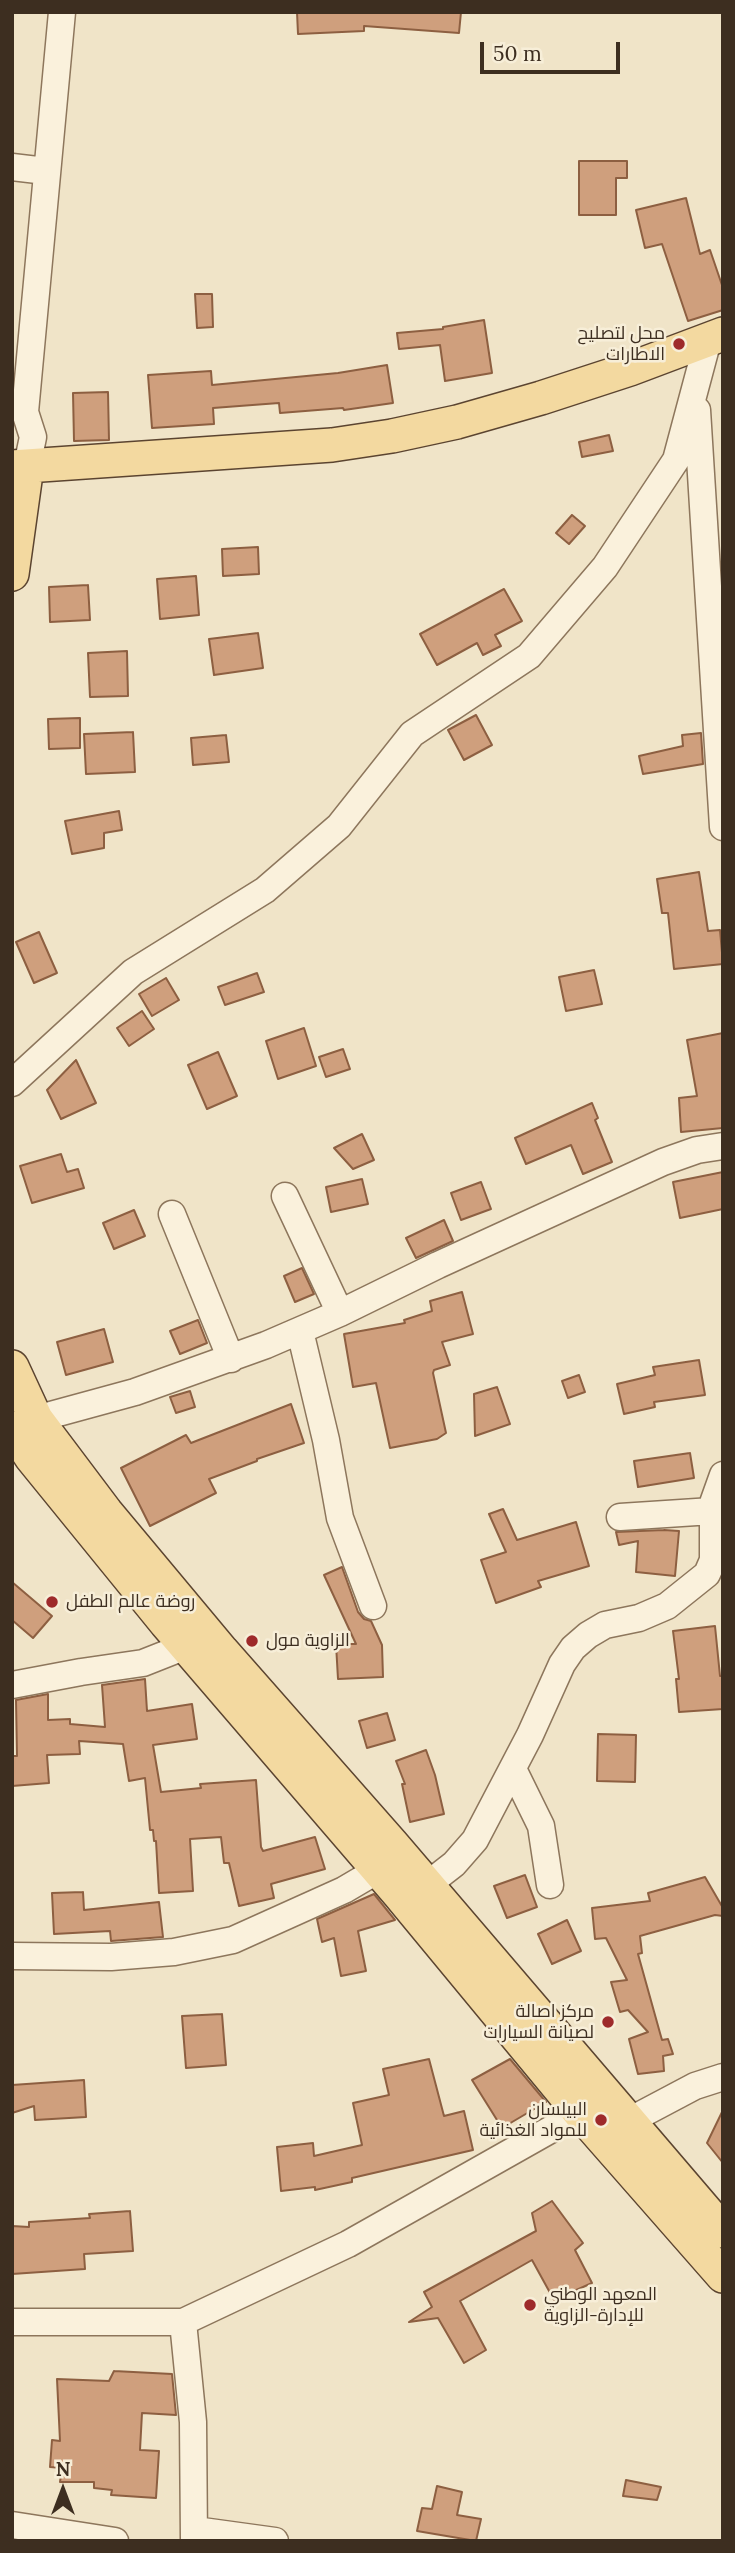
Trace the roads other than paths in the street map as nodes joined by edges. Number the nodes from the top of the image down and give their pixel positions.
1 (62, 12) edge
2 (12, 167) edge
3 (46, 171) junction
4 (715, 337) edge
5 (695, 387) junction
6 (19, 422) edge
7 (20, 466) edge
8 (12, 575) edge
9 (723, 827) edge
10 (12, 1083) edge
11 (723, 1146) edge
12 (285, 1196) dead end
13 (172, 1214) dead end
14 (340, 1313) junction
15 (300, 1331) junction
16 (231, 1359) junction
17 (13, 1372) edge
18 (33, 1437) edge
19 (723, 1475) edge
20 (712, 1511) junction
21 (620, 1517) dead end
22 (373, 1606) dead end
23 (186, 1646) junction
24 (12, 1685) edge
25 (513, 1769) junction
26 (378, 1870) junction
27 (427, 1885) junction
28 (550, 1885) dead end
29 (12, 1956) edge
30 (723, 2077) edge
31 (580, 2113) junction
32 (627, 2122) junction
33 (723, 2231) edge
34 (723, 2276) edge
35 (12, 2322) edge
36 (183, 2322) junction
37 (12, 2525) edge
38 (195, 2535) edge
39 (60, 2537) edge
40 (115, 2541) edge
41 (275, 2541) edge

1 - 3 street
2 - 3 street
3 - 6 street
4 - 5 street
4 - 7 main road
5 - 9 street
5 - 10 street
6 - 7 street
7 - 8 main road
11 - 14 street
12 - 14 street
13 - 16 street
14 - 15 street
15 - 16 street
15 - 22 street
16 - 18 street
17 - 18 main road
18 - 23 main road
18 - 27 main road
19 - 20 street
20 - 21 street
20 - 25 street
23 - 24 street
23 - 26 main road
25 - 27 street
25 - 28 street
26 - 29 street
26 - 31 main road
27 - 32 main road
30 - 32 street
31 - 34 main road
31 - 36 street
32 - 33 main road
35 - 36 street
36 - 38 street
37 - 39 street
38 - 41 street
39 - 40 street

